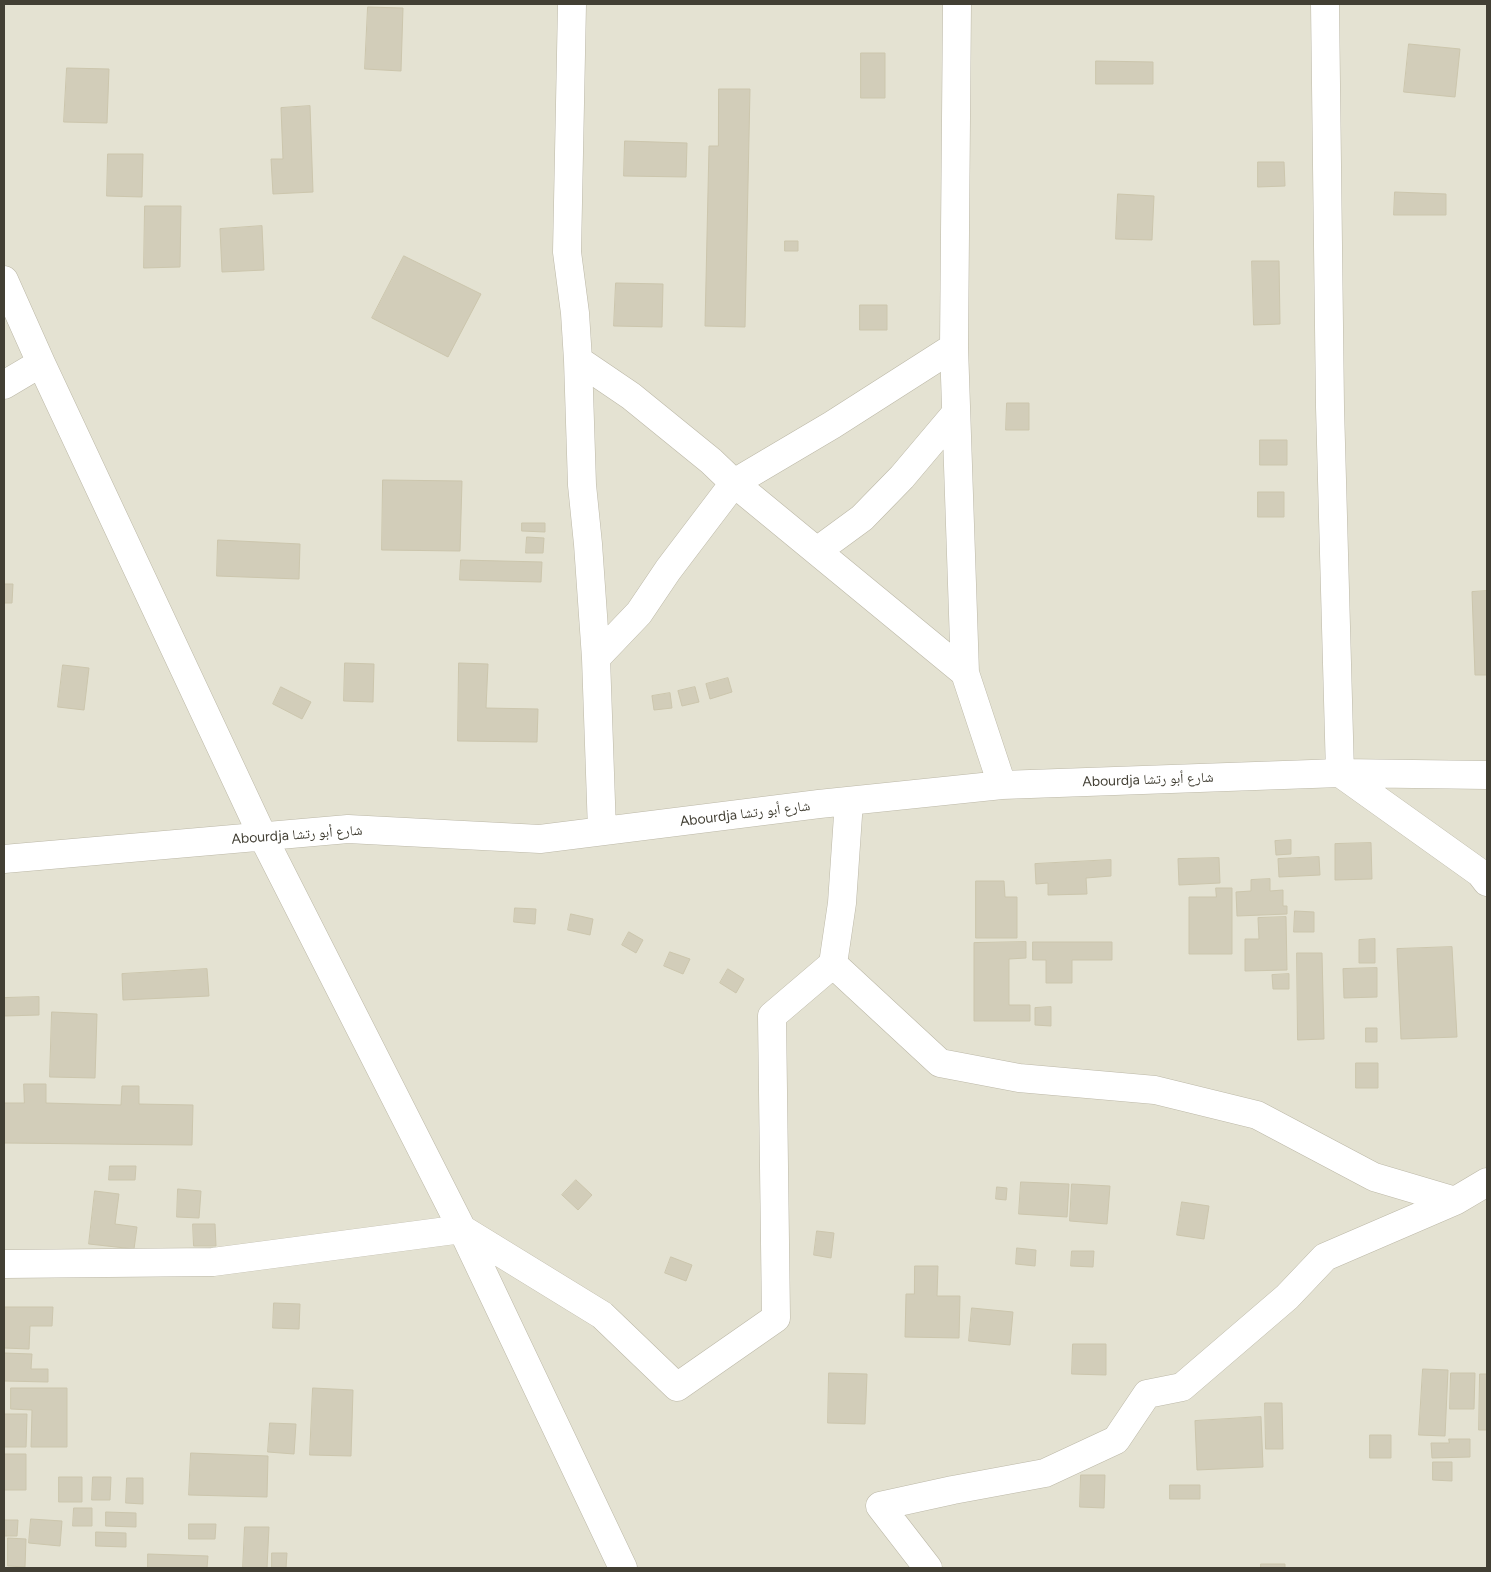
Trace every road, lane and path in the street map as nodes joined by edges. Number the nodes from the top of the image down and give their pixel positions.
1 (572, 4) edge
2 (957, 4) edge
3 (1325, 4) edge
4 (4, 280) edge
5 (954, 347) junction
6 (578, 360) junction
7 (40, 363) junction
8 (4, 385) edge
9 (956, 413) junction
10 (734, 483) junction
11 (817, 551) junction
12 (596, 658) junction
13 (965, 673) junction
14 (1340, 773) junction
15 (1487, 776) edge
16 (1002, 785) junction
17 (849, 801) junction
18 (602, 831) junction
19 (263, 837) junction
20 (4, 859) edge
21 (1487, 882) edge
22 (833, 964) junction
23 (1487, 1182) edge
24 (1455, 1201) junction
25 (462, 1229) junction
26 (4, 1264) edge
27 (623, 1568) edge
28 (928, 1568) edge

1 - 6 street
2 - 5 street
3 - 14 street
4 - 7 street
5 - 9 street
5 - 10 street
6 - 10 street
6 - 12 street
7 - 8 street
7 - 19 street
9 - 11 street
9 - 13 street
10 - 11 street
10 - 12 street
11 - 13 street
12 - 18 street
13 - 16 street
14 - 15 street, Abourdja شارع أبو رتشا
14 - 16 street, Abourdja شارع أبو رتشا
14 - 21 street
16 - 17 street, Abourdja شارع أبو رتشا
17 - 18 street, Abourdja شارع أبو رتشا
17 - 22 street
18 - 19 street, Abourdja شارع أبو رتشا
19 - 20 street, Abourdja شارع أبو رتشا
19 - 25 street
22 - 24 street
22 - 25 street
23 - 24 street
24 - 28 street
25 - 26 street
25 - 27 street

